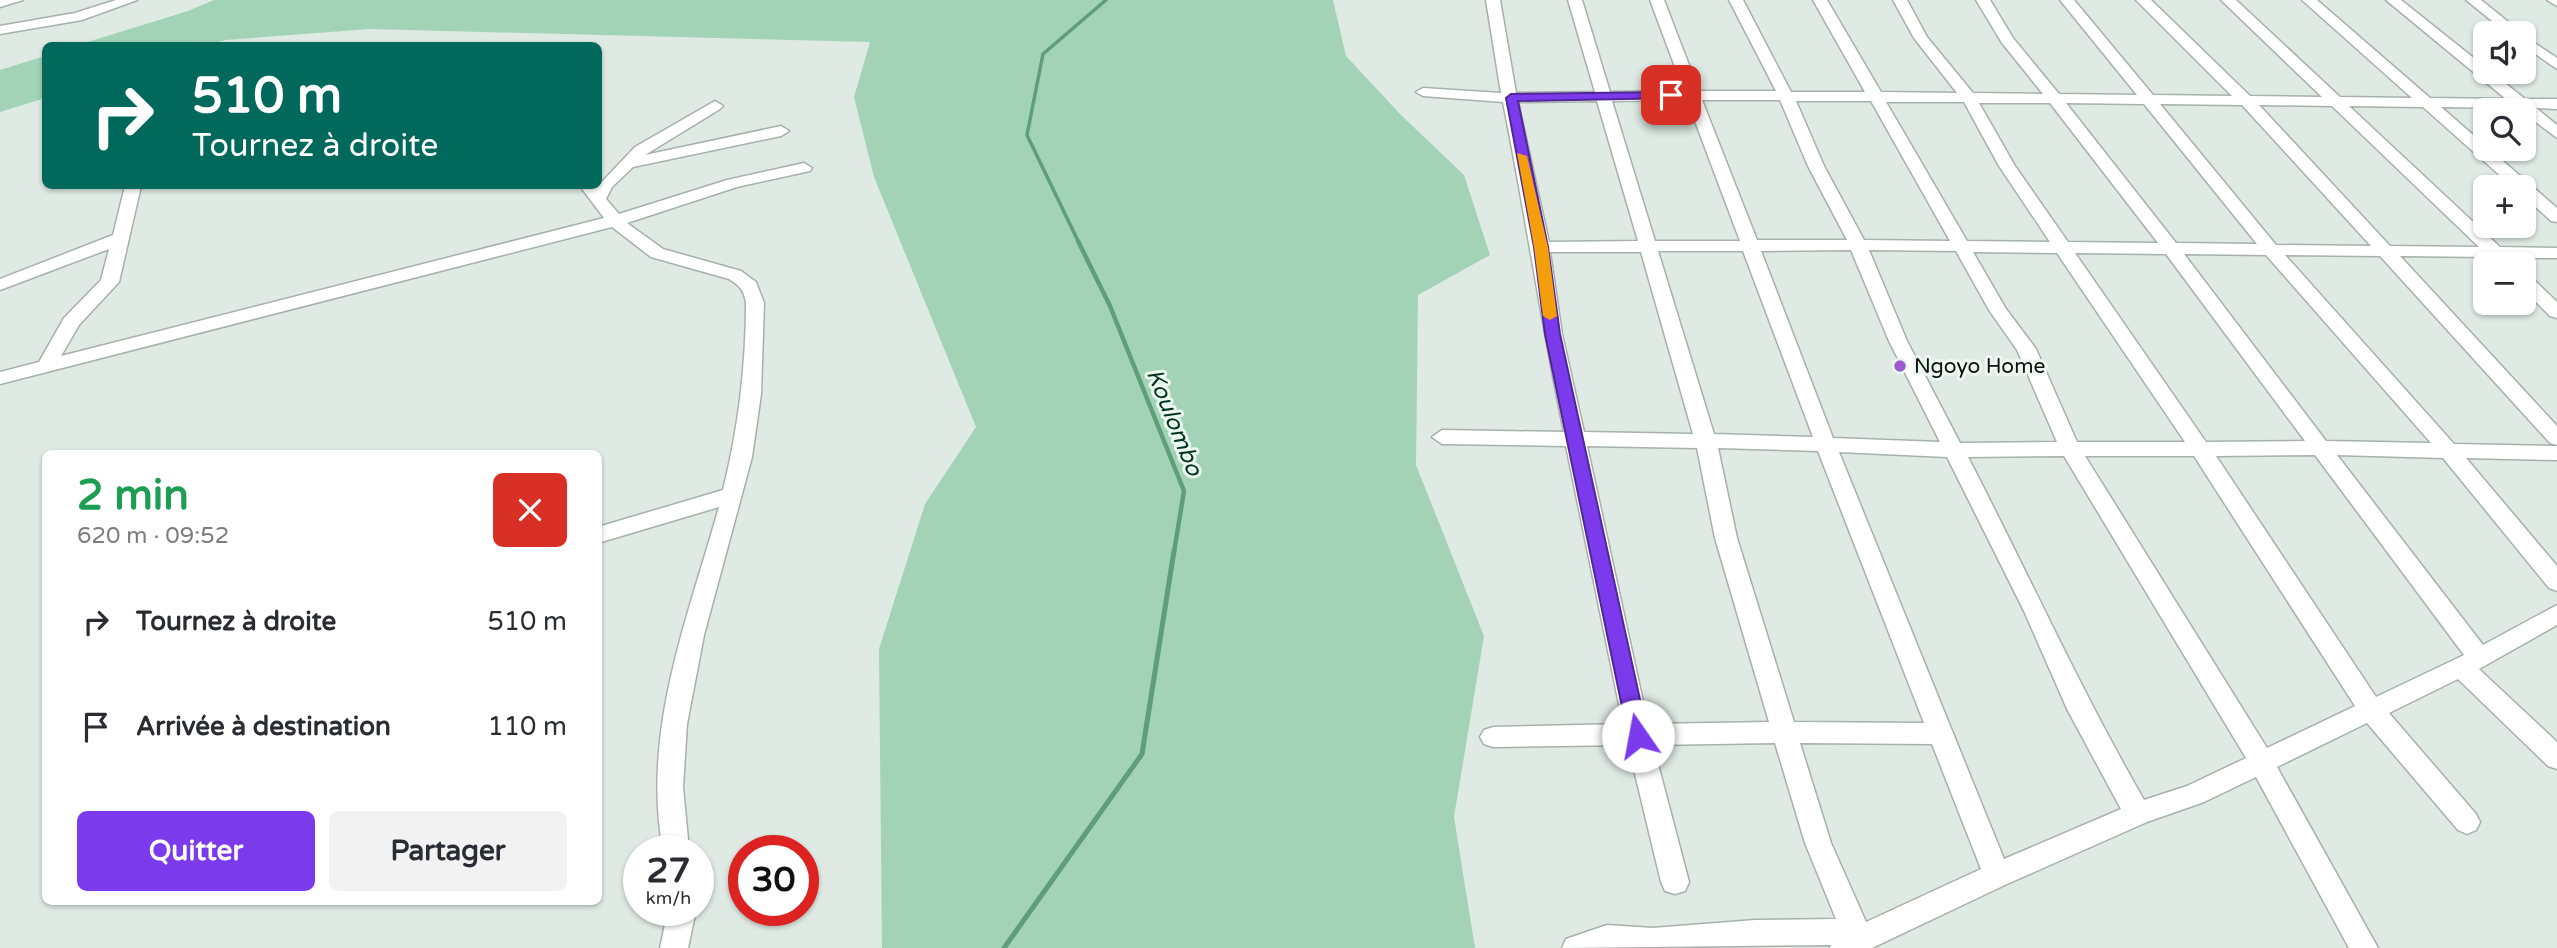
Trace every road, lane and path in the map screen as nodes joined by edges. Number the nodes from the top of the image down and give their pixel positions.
1 (16, 0) edge
2 (130, 0) edge
3 (1493, 0) edge
4 (1575, 0) edge
5 (1657, 0) edge
6 (1736, 0) edge
7 (1820, 0) edge
8 (1900, 0) edge
9 (1983, 0) edge
10 (2067, 0) edge
11 (2143, 0) edge
12 (2228, 0) edge
13 (2309, 0) edge
14 (2393, 0) edge
15 (2473, 0) edge
16 (0, 3) edge
17 (114, 3) edge
18 (77, 17) junction
19 (2500, 21) edge
20 (0, 30) edge
21 (0, 46) edge
22 (2536, 49) edge
23 (2557, 65) edge
24 (1423, 92) dead end
25 (1693, 95) junction
26 (1605, 96) junction
27 (1787, 97) junction
28 (1874, 97) junction
29 (1511, 98) junction
30 (2515, 98) edge
31 (1969, 99) junction
32 (2058, 99) junction
33 (2148, 99) junction
34 (2245, 100) junction
35 (2333, 101) junction
36 (2427, 103) junction
37 (2473, 103) edge
38 (2536, 104) edge
39 (2557, 104) edge
40 (715, 106) dead end
41 (2536, 116) edge
42 (781, 131) dead end
43 (2557, 133) edge
44 (629, 163) junction
45 (804, 168) dead end
46 (2509, 175) edge
47 (132, 189) edge
48 (593, 192) edge
49 (2536, 198) edge
50 (2557, 217) edge
51 (617, 219) junction
52 (119, 239) junction
53 (1752, 245) junction
54 (1858, 245) junction
55 (1647, 246) junction
56 (1541, 247) junction
57 (1962, 247) junction
58 (2061, 247) junction
59 (2172, 249) junction
60 (2271, 250) junction
61 (2387, 252) junction
62 (2494, 252) edge
63 (2557, 253) edge
64 (2536, 255) edge
65 (2473, 257) edge
66 (0, 285) edge
67 (2536, 292) edge
68 (2557, 312) edge
69 (46, 366) junction
70 (0, 378) edge
71 (1442, 437) dead end
72 (2557, 438) edge
73 (1576, 440) junction
74 (1706, 442) junction
75 (1827, 444) junction
76 (2200, 448) junction
77 (2319, 448) junction
78 (2070, 449) junction
79 (1952, 450) junction
80 (2449, 451) junction
81 (2557, 453) edge
82 (733, 495) junction
83 (602, 534) edge
84 (2557, 582) edge
85 (2557, 614) edge
86 (2471, 663) junction
87 (2371, 710) junction
88 (1786, 732) junction
89 (1942, 734) junction
90 (1638, 736) junction
91 (1493, 737) dead end
92 (2557, 758) edge
93 (2261, 761) junction
94 (2138, 814) junction
95 (2467, 821) dead end
96 (674, 835) edge
97 (1997, 875) junction
98 (1675, 882) dead end
99 (679, 926) edge
100 (1853, 940) edge
101 (674, 948) edge
102 (1576, 948) edge
103 (2364, 948) edge

1 - 16 street
2 - 17 street
3 - 29 street
4 - 26 street
5 - 25 street
6 - 27 street
7 - 28 street
8 - 31 street
9 - 32 street
10 - 33 street
11 - 34 street
12 - 35 street
13 - 36 street
14 - 30 street
15 - 19 street
17 - 18 street
18 - 20 street
18 - 21 street
22 - 23 street
24 - 29 street
25 - 26 street
25 - 27 street
25 - 53 street
26 - 29 street
26 - 55 street
27 - 28 street
27 - 54 street
28 - 31 street
28 - 57 street
29 - 56 street
31 - 32 street
31 - 58 street
32 - 33 street
32 - 59 street
33 - 34 street
33 - 60 street
34 - 35 street
34 - 61 street
35 - 36 street
35 - 62 street
36 - 37 street
36 - 46 street
38 - 39 street
40 - 44 street
41 - 43 street
42 - 44 street
44 - 48 street
45 - 51 street
47 - 52 street
48 - 51 street
49 - 50 street
51 - 69 street
51 - 82 street
52 - 66 street
52 - 69 street
53 - 54 street
53 - 55 street
53 - 75 street
54 - 57 street
54 - 79 street
55 - 56 street
55 - 74 street
56 - 73 street
57 - 58 street
57 - 78 street
58 - 59 street
58 - 76 street
59 - 60 street
59 - 77 street
60 - 61 street
60 - 80 street
61 - 65 street
61 - 72 street
63 - 64 street
67 - 68 street
69 - 70 street
71 - 73 street
73 - 74 street
73 - 90 street
74 - 75 street
74 - 88 street
75 - 79 street
75 - 89 street
76 - 77 street
76 - 78 street
76 - 87 street
77 - 80 street
77 - 86 street
78 - 79 street
78 - 93 street
79 - 94 street
80 - 81 street
80 - 84 street
82 - 83 street
82 - 96 street
85 - 86 street
86 - 87 street
86 - 92 street
87 - 93 street
87 - 95 street
88 - 89 street
88 - 90 street
88 - 100 street
89 - 97 street
90 - 91 street
90 - 98 street
93 - 94 street
93 - 103 street
94 - 97 street
97 - 100 street
99 - 101 street
100 - 102 street

